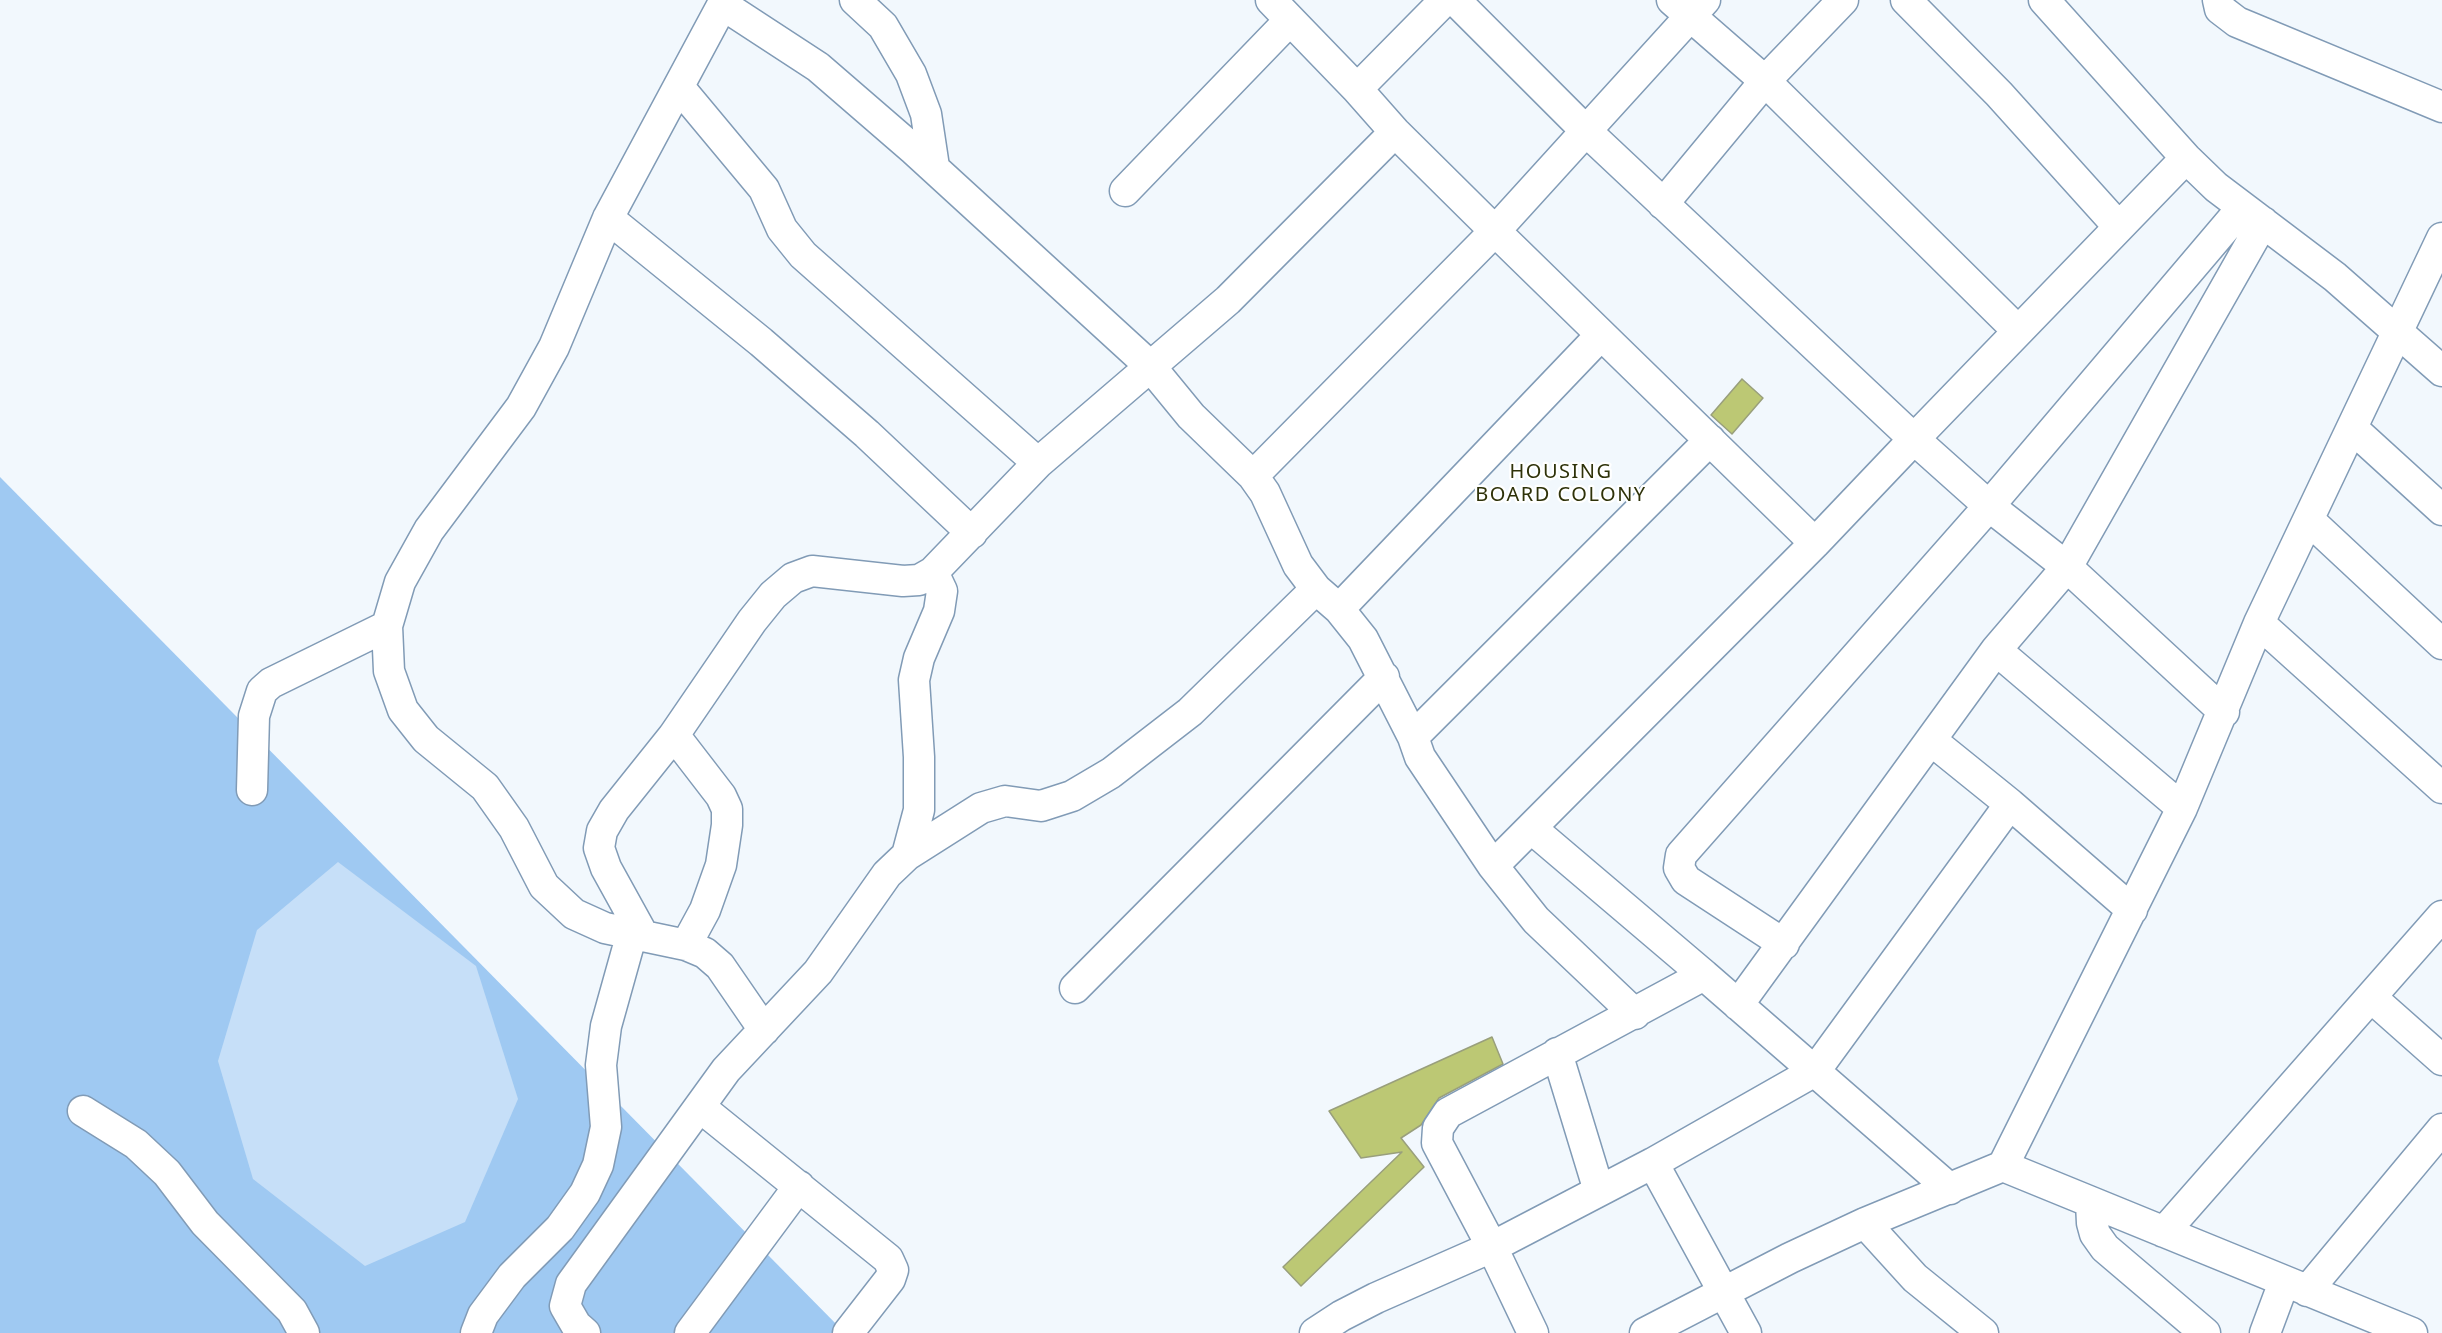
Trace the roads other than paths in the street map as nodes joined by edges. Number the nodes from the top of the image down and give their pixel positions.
1 (855, 0) edge
2 (1445, 0) edge
3 (1455, 0) edge
4 (1843, 0) edge
5 (1905, 0) edge
6 (2044, 0) edge
7 (2218, 0) edge
8 (724, 3) edge
9 (1689, 6) edge
10 (1280, 10) edge
11 (1765, 81) junction
12 (679, 87) junction
13 (1358, 89) junction
14 (2442, 107) edge
15 (1584, 130) junction
16 (1395, 132) junction
17 (2186, 158) junction
18 (934, 167) junction
19 (1125, 191) dead end
20 (1663, 204) junction
21 (2252, 215) junction
22 (608, 218) junction
23 (2118, 226) junction
24 (1495, 231) junction
25 (2442, 238) edge
26 (2018, 331) junction
27 (2398, 332) junction
28 (1601, 335) junction
29 (1150, 366) junction
30 (2442, 371) edge
31 (2352, 428) junction
32 (1914, 439) junction
33 (1710, 440) junction
34 (1038, 464) junction
35 (1253, 476) junction
36 (1989, 506) junction
37 (2442, 510) edge
38 (2309, 520) junction
39 (972, 533) junction
40 (1815, 543) junction
41 (2067, 567) junction
42 (933, 572) junction
43 (1316, 589) junction
44 (1339, 609) junction
45 (2259, 623) junction
46 (387, 626) junction
47 (2442, 644) edge
48 (1996, 650) junction
49 (1384, 677) junction
50 (2224, 712) junction
51 (674, 735) junction
52 (1413, 737) junction
53 (1932, 741) junction
54 (2438, 779) edge
55 (252, 790) dead end
56 (2010, 804) junction
57 (2182, 808) junction
58 (1531, 828) junction
59 (907, 855) junction
60 (1493, 866) junction
61 (2132, 910) junction
62 (2441, 919) edge
63 (637, 934) junction
64 (1784, 944) junction
65 (687, 945) junction
66 (1704, 975) junction
67 (1075, 988) dead end
68 (2372, 998) junction
69 (1738, 1005) junction
70 (1635, 1014) junction
71 (764, 1030) junction
72 (1557, 1053) junction
73 (2442, 1060) edge
74 (1815, 1071) junction
75 (700, 1107) junction
76 (83, 1111) dead end
77 (2442, 1129) edge
78 (1653, 1163) junction
79 (2003, 1166) junction
80 (799, 1186) junction
81 (1950, 1189) junction
82 (1599, 1191) junction
83 (2091, 1203) junction
84 (1865, 1223) junction
85 (2164, 1233) junction
86 (1492, 1247) junction
87 (2296, 1287) junction
88 (1722, 1292) junction
89 (304, 1333) edge
90 (476, 1333) edge
91 (585, 1333) edge
92 (690, 1333) edge
93 (848, 1333) edge
94 (1315, 1333) edge
95 (1533, 1333) edge
96 (1645, 1333) edge
97 (1746, 1333) edge
98 (1983, 1333) edge
99 (2205, 1333) edge
100 (2265, 1333) edge
101 (2412, 1333) edge

1 - 18 street
2 - 13 street
3 - 15 street
4 - 11 street
5 - 23 street
6 - 17 street
7 - 14 street
8 - 12 street
8 - 18 street
9 - 11 street
9 - 15 street
10 - 13 street
10 - 19 street
11 - 20 street
11 - 26 street
12 - 22 street
12 - 34 street
13 - 16 street
15 - 20 street
15 - 24 street
16 - 24 street
16 - 29 street
17 - 21 street
17 - 23 street
18 - 29 street
20 - 32 street
21 - 27 street
21 - 36 street
21 - 41 street
22 - 39 street
22 - 46 street
23 - 26 street
24 - 28 street
24 - 35 street
25 - 27 street
26 - 32 street
27 - 30 street
27 - 31 street
28 - 33 street
28 - 44 street
29 - 34 street
29 - 35 street
31 - 37 street
31 - 38 street
32 - 36 street
32 - 40 street
33 - 40 street
33 - 52 street
34 - 39 street
35 - 43 street
36 - 41 street
36 - 64 street
38 - 45 street
38 - 47 street
39 - 42 street
40 - 58 street
41 - 48 street
41 - 50 street
42 - 51 street
42 - 59 street
43 - 44 street
43 - 59 street
44 - 49 street
45 - 50 street
45 - 54 street
46 - 55 street
46 - 63 street
48 - 53 street
48 - 57 street
49 - 52 street
49 - 67 street
50 - 57 street
51 - 63 street
51 - 65 street
52 - 60 street
53 - 56 street
53 - 64 street
56 - 61 street
56 - 74 street
57 - 61 street
58 - 60 street
58 - 66 street
59 - 71 street
60 - 70 street
61 - 79 street
62 - 68 street
63 - 65 street
63 - 90 street
64 - 69 street
65 - 71 street
66 - 69 street
66 - 70 street
68 - 73 street
68 - 85 street
69 - 74 street
70 - 72 street
71 - 75 street
72 - 82 street
72 - 86 street
74 - 78 street
74 - 81 street
75 - 80 street
75 - 91 street
76 - 89 street
77 - 87 street
78 - 82 street
78 - 88 street
79 - 81 street
79 - 83 street
80 - 92 street
80 - 93 street
81 - 84 street
82 - 86 street
83 - 85 street
83 - 99 street
84 - 88 street
84 - 98 street
85 - 87 street
86 - 94 street
86 - 95 street
87 - 100 street
87 - 101 street
88 - 96 street
88 - 97 street

